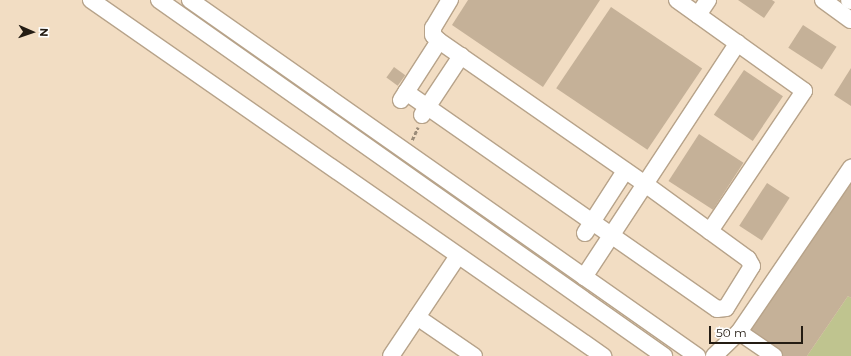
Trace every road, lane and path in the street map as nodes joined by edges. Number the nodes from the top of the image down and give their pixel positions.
1 (91, 0) edge
2 (159, 0) edge
3 (190, 0) edge
4 (450, 0) edge
5 (677, 0) edge
6 (708, 0) edge
7 (823, 0) edge
8 (179, 6) edge
9 (698, 15) junction
10 (851, 20) edge
11 (439, 41) junction
12 (738, 43) junction
13 (461, 56) junction
14 (425, 111) junction
15 (405, 151) junction
16 (851, 168) edge
17 (625, 171) junction
18 (645, 184) junction
19 (493, 213) junction
20 (589, 228) junction
21 (482, 229) junction
22 (710, 231) junction
23 (610, 235) junction
24 (458, 256) junction
25 (584, 277) junction
26 (417, 317) junction
27 (739, 332) junction
28 (391, 356) edge
29 (474, 356) edge
30 (604, 356) edge
31 (664, 356) edge
32 (696, 356) edge
33 (714, 356) edge
34 (774, 356) edge

1 - 24 street
2 - 8 street
3 - 15 street
4 - 11 street
5 - 9 street
6 - 9 street
7 - 10 street
8 - 21 street
9 - 12 street
11 - 13 street
11 - 14 street
12 - 18 street
12 - 22 street
13 - 14 street
13 - 17 street
14 - 15 path
14 - 20 street
15 - 19 street
16 - 27 street
17 - 18 street
17 - 20 street
18 - 22 street
18 - 23 street
19 - 21 street
19 - 25 street
20 - 23 street
21 - 31 street
22 - 23 street
23 - 25 street
24 - 26 street
24 - 30 street
25 - 32 street
26 - 28 street
26 - 29 street
27 - 33 street
27 - 34 street

